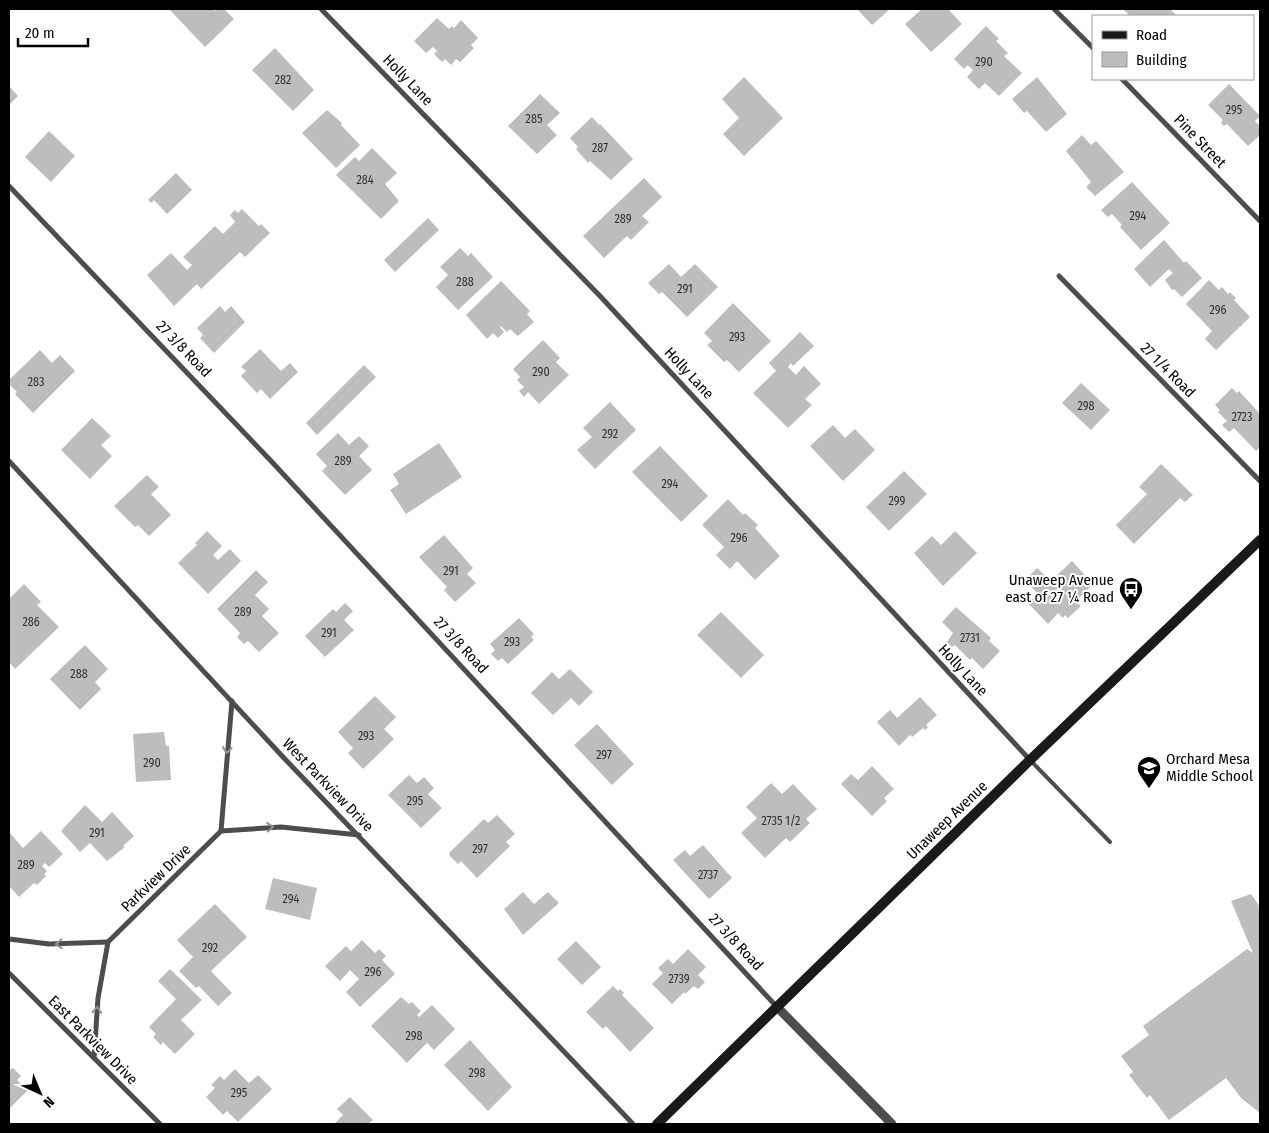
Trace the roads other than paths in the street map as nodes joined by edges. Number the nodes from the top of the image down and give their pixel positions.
1 (321, 9) edge
2 (1054, 9) edge
3 (1092, 47) edge
4 (1123, 80) edge
5 (9, 186) edge
6 (1260, 221) edge
7 (1059, 276) dead end
8 (9, 461) edge
9 (1260, 481) edge
10 (1260, 540) edge
11 (232, 701) junction
12 (1030, 760) junction
13 (221, 831) junction
14 (359, 835) junction
15 (1110, 842) dead end
16 (9, 939) edge
17 (108, 942) junction
18 (9, 974) edge
19 (777, 1007) junction
20 (94, 1058) junction
21 (160, 1124) edge
22 (633, 1124) edge
23 (657, 1124) edge
24 (892, 1124) edge

1 - 12 street, Holly Lane
2 - 3 street
4 - 6 street, Pine Street
5 - 19 street, 27 3/8 Road
7 - 9 street, 27 1/4 Road
8 - 11 street, West Parkview Drive
10 - 12 main road, Unaweep Avenue
11 -> 13 street
11 - 14 street, West Parkview Drive
12 - 15 lane
12 - 19 main road, Unaweep Avenue
13 -> 14 street
13 - 17 street, Parkview Drive
14 - 22 street, West Parkview Drive
17 -> 16 street
20 -> 17 street
18 - 20 street, East Parkview Drive
19 - 23 main road, Unaweep Avenue
19 - 24 street, 27 3/8 Road
20 - 21 street, East Parkview Drive

